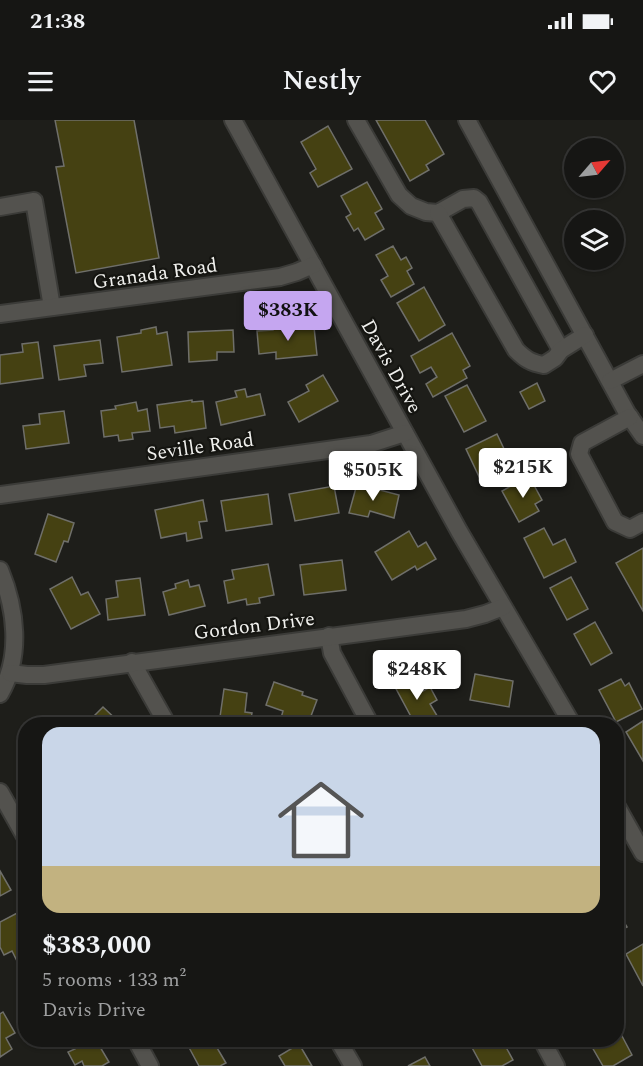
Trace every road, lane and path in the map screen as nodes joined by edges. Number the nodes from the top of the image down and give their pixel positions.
1 (233, 120) edge
2 (356, 120) edge
3 (467, 120) edge
4 (0, 207) edge
5 (438, 213) junction
6 (313, 265) junction
7 (52, 308) junction
8 (0, 314) edge
9 (585, 335) junction
10 (561, 350) junction
11 (643, 364) edge
12 (610, 381) junction
13 (630, 417) junction
14 (405, 433) junction
15 (643, 436) edge
16 (0, 495) edge
17 (643, 522) edge
18 (0, 570) edge
19 (503, 607) junction
20 (329, 636) junction
21 (132, 662) junction
22 (9, 673) junction
23 (0, 694) edge
24 (163, 717) edge
25 (366, 717) edge
26 (568, 717) edge
27 (0, 792) edge
28 (624, 820) edge
29 (18, 824) edge
30 (643, 853) edge
31 (140, 1047) edge
32 (342, 1047) edge
33 (546, 1047) edge
34 (150, 1066) edge
35 (353, 1066) edge
36 (556, 1066) edge

1 - 6 street, Davis Drive
2 - 5 street
3 - 9 street
4 - 7 street
5 - 10 street
5 - 10 street
6 - 7 street, Granada Road
6 - 14 street, Davis Drive
7 - 8 street, Granada Road
9 - 10 street
9 - 12 street
11 - 12 street
12 - 13 street
13 - 15 street
13 - 17 street
14 - 16 street, Seville Road
14 - 19 street, Davis Drive
18 - 22 street
19 - 20 street, Gordon Drive
19 - 26 street, Davis Drive
20 - 21 street, Gordon Drive
20 - 25 street
21 - 22 street, Gordon Drive
21 - 24 street
22 - 23 street
27 - 29 street
28 - 30 street
31 - 34 street
32 - 35 street
33 - 36 street

